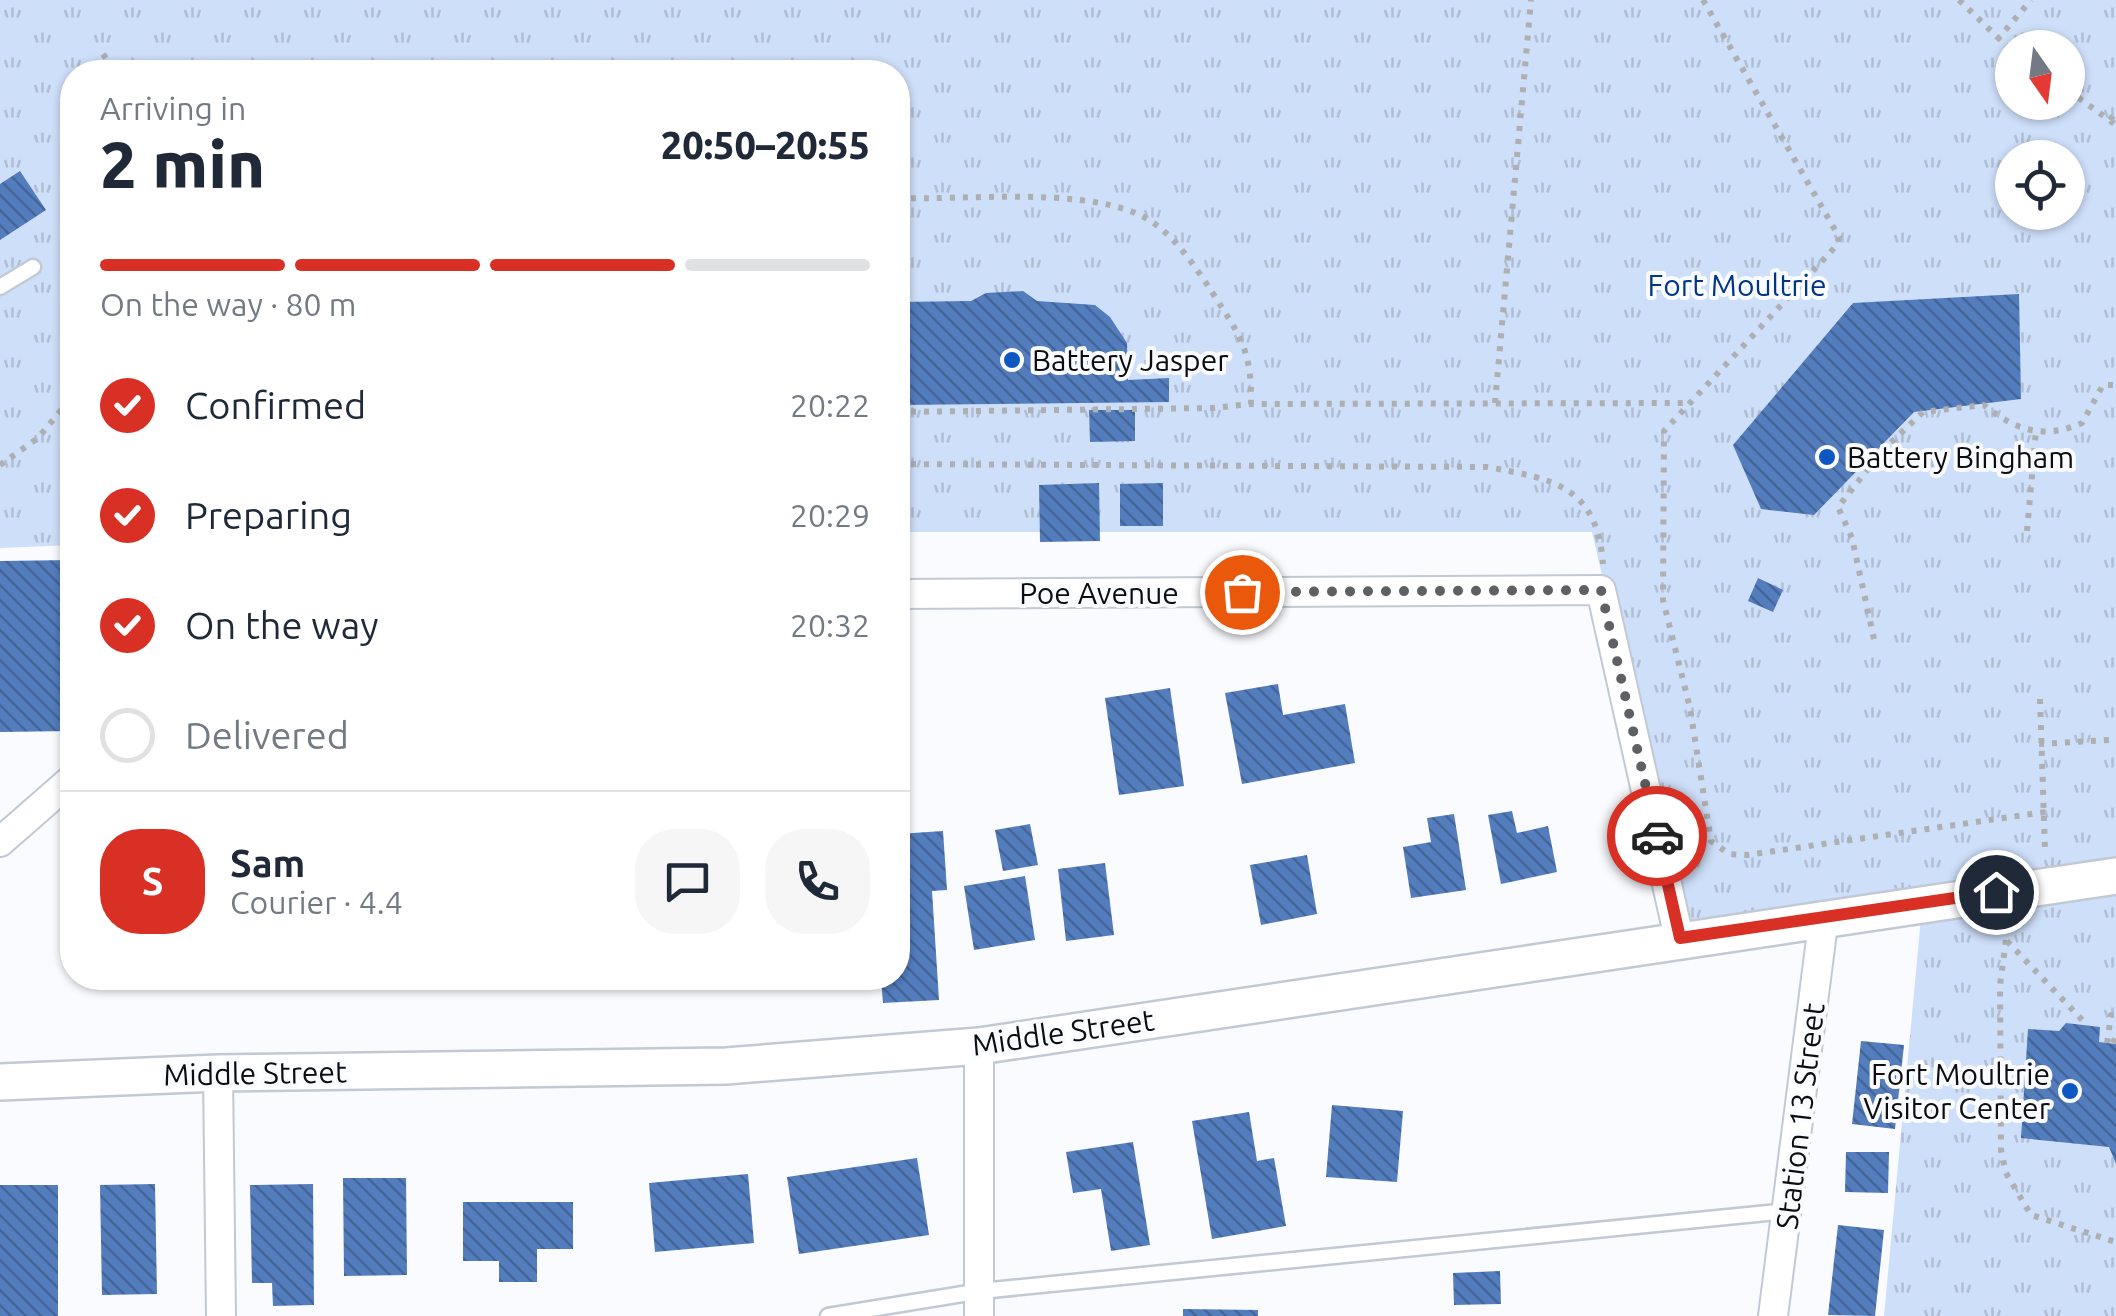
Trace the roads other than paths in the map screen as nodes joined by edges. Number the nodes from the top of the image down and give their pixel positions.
1 (33, 267) dead end
2 (0, 287) edge
3 (910, 594) edge
4 (60, 790) edge
5 (0, 842) edge
6 (2116, 876) edge
7 (1824, 916) junction
8 (1680, 938) junction
9 (979, 1046) junction
10 (218, 1073) junction
11 (0, 1082) edge
12 (1789, 1211) junction
13 (980, 1304) edge
14 (221, 1316) edge
15 (828, 1316) edge
16 (1773, 1316) edge

1 - 2 lane
3 - 8 street, Poe Avenue
4 - 5 street
6 - 7 street, Middle Street
7 - 8 street, Middle Street
7 - 12 street, Station 13 Street
8 - 9 street, Middle Street
9 - 10 street, Middle Street
9 - 13 street
10 - 11 street, Middle Street
10 - 14 street
12 - 13 lane
12 - 16 street, Station 13 Street
13 - 15 lane

